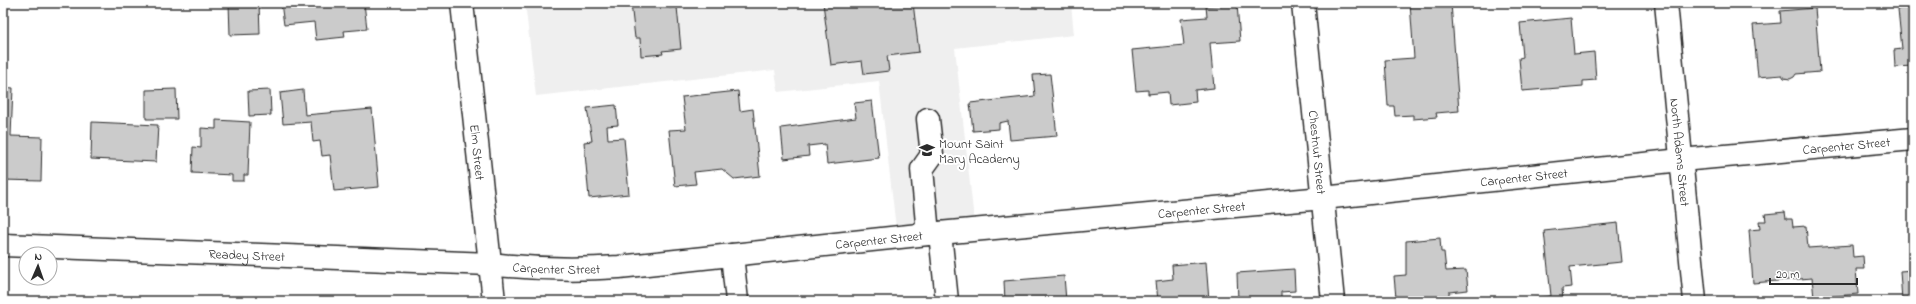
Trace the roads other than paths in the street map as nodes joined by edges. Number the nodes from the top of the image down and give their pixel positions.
1 (462, 3) edge
2 (1303, 3) edge
3 (1666, 3) edge
4 (928, 119) dead end
5 (1913, 138) edge
6 (1682, 160) junction
7 (1323, 198) junction
8 (934, 233) junction
9 (3, 245) edge
10 (732, 254) junction
11 (490, 264) junction
12 (494, 301) edge
13 (737, 301) edge
14 (947, 301) edge
15 (1333, 301) edge
16 (1696, 301) edge

1 - 11 street, Elm Street
2 - 7 street, Chestnut Street
3 - 6 street, North Adams Street
4 - 8 street
5 - 6 street, Carpenter Street
6 - 7 street, Carpenter Street
6 - 16 street, North Adams Street
7 - 8 street, Carpenter Street
7 - 15 street, Chestnut Street
8 - 10 street, Carpenter Street
8 - 14 street
9 - 11 street, Readey Street
10 - 11 street, Carpenter Street
10 - 13 street
11 - 12 street, Elm Street

